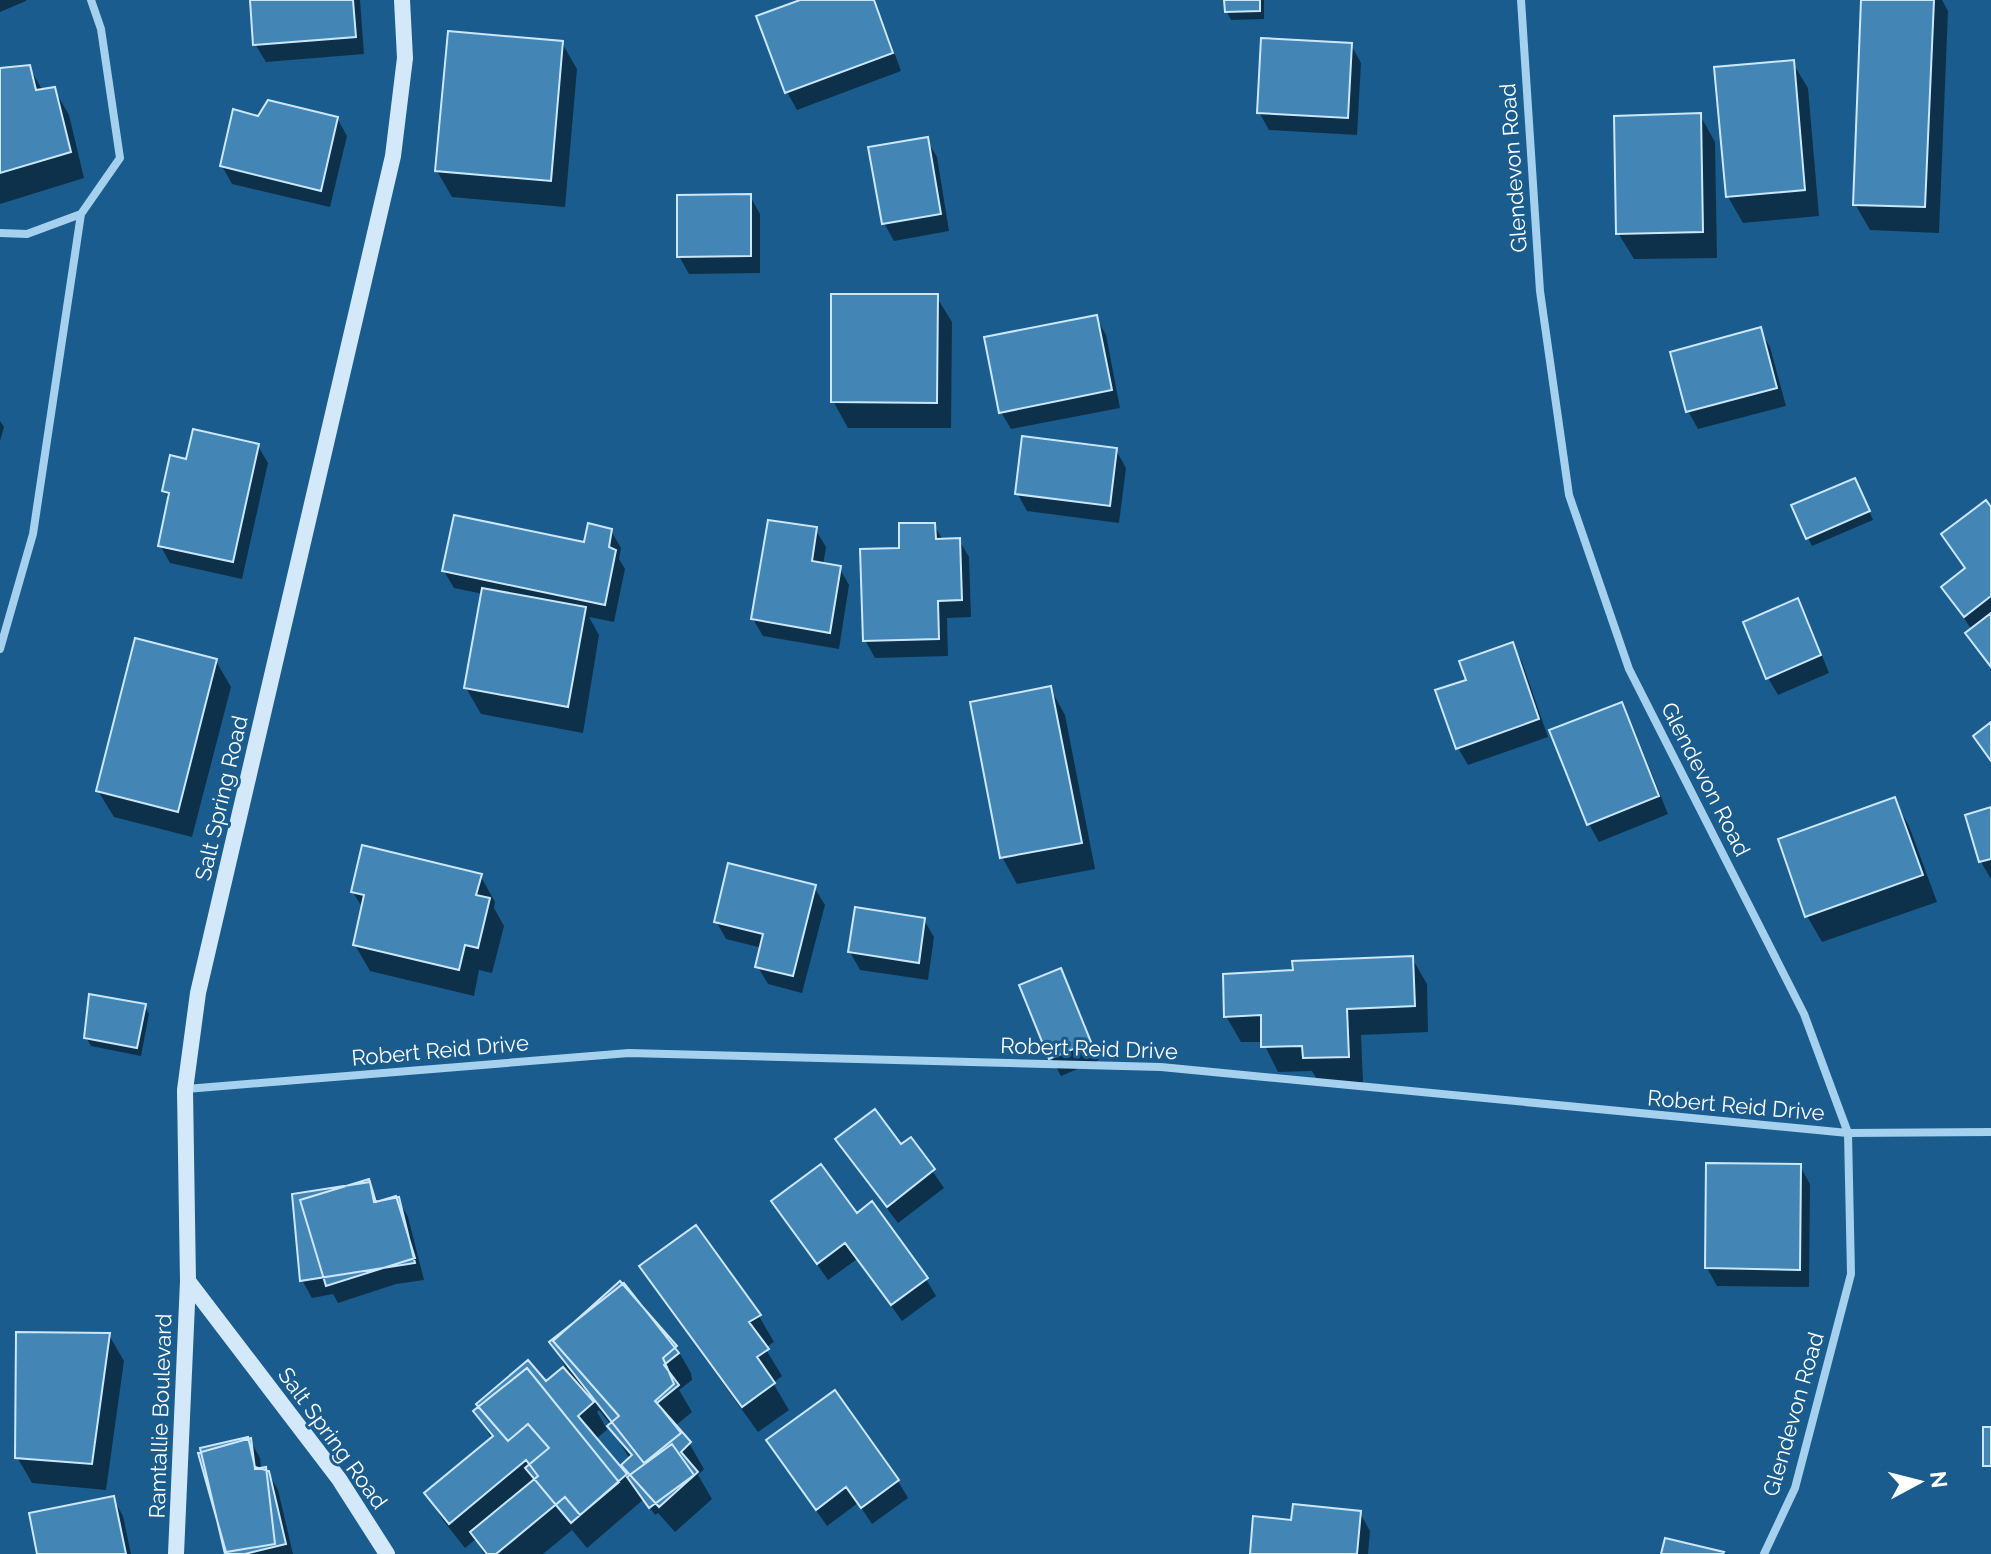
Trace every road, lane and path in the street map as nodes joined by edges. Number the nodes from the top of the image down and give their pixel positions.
1 (91, 0) edge
2 (402, 0) edge
3 (1521, 0) edge
4 (81, 214) junction
5 (0, 233) edge
6 (0, 649) edge
7 (185, 1090) junction
8 (1991, 1132) edge
9 (1848, 1133) junction
10 (188, 1281) junction
11 (176, 1554) edge
12 (387, 1554) edge
13 (1764, 1554) edge

1 - 4 street
2 - 7 street, Salt Spring Road
3 - 9 street, Glendevon Road
4 - 5 street
4 - 6 street
7 - 9 street, Robert Reid Drive
7 - 10 street, Salt Spring Road
8 - 9 street, Robert Reid Drive
9 - 13 street, Glendevon Road
10 - 11 street, Ramtallie Boulevard
10 - 12 street, Salt Spring Road

